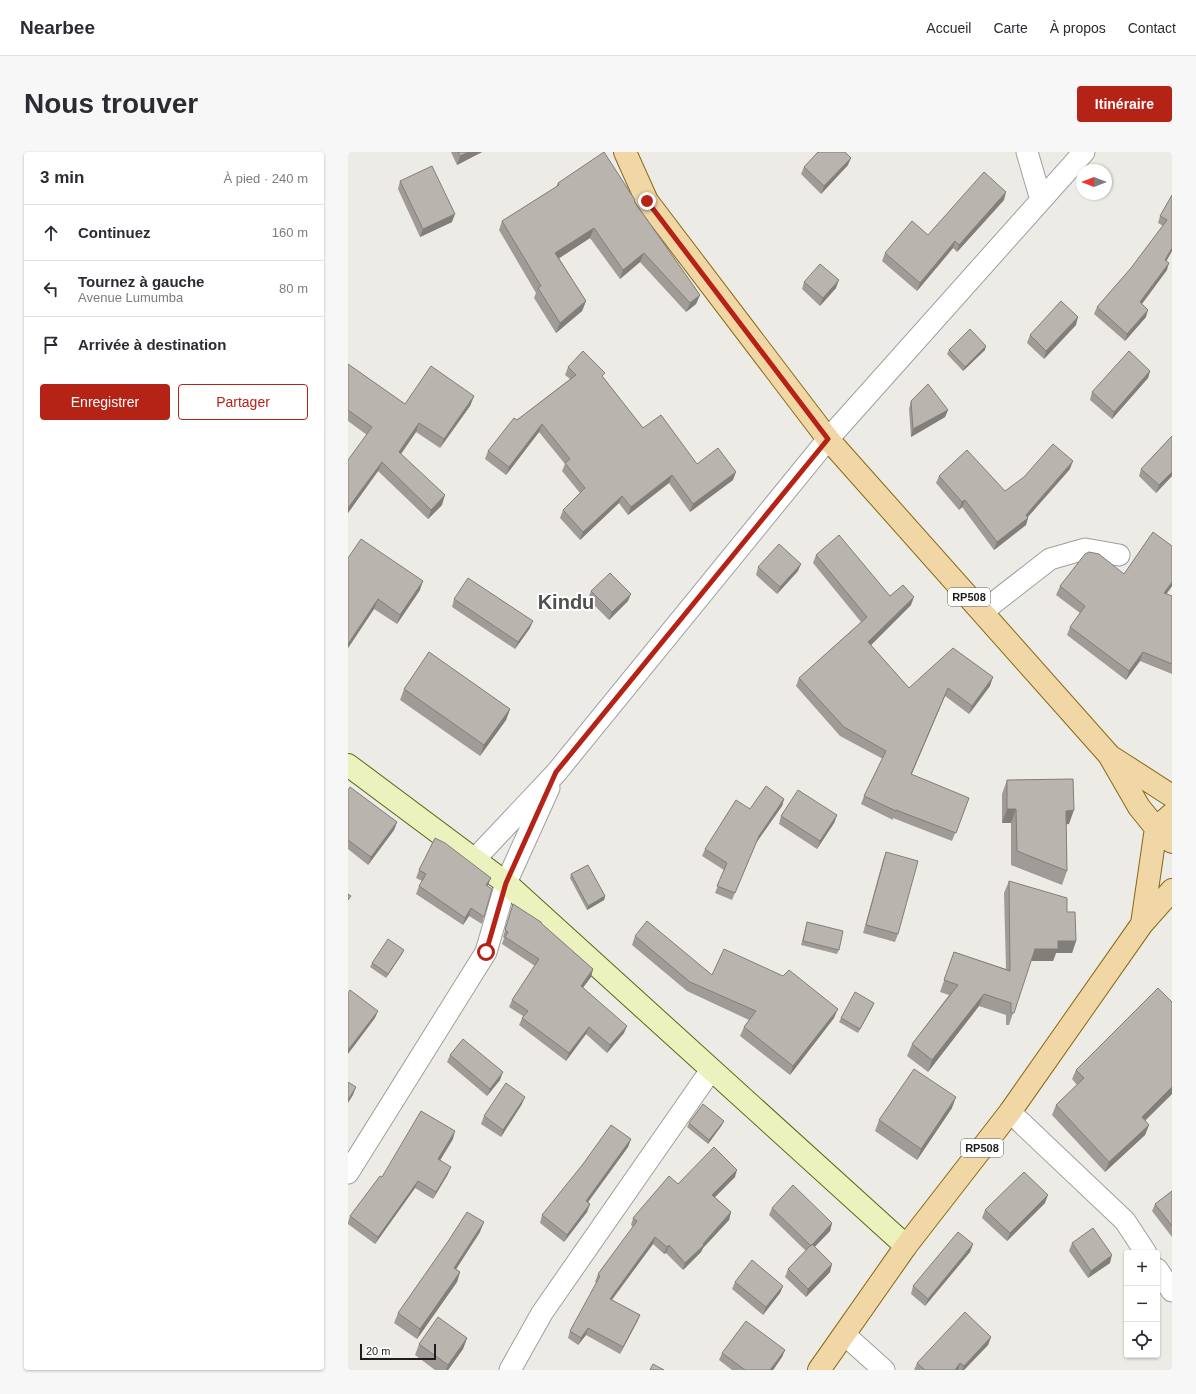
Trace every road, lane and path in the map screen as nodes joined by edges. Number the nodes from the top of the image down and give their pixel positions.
1 (625, 152) edge
2 (1027, 152) edge
3 (1084, 152) edge
4 (1041, 200) junction
5 (828, 439) junction
6 (1119, 555) dead end
7 (982, 612) junction
8 (1109, 755) junction
9 (348, 765) edge
10 (556, 772) junction
11 (1172, 796) edge
12 (1167, 828) edge
13 (474, 860) junction
14 (506, 883) junction
15 (1172, 890) edge
16 (1142, 924) junction
17 (711, 1070) junction
18 (1010, 1112) junction
19 (348, 1173) edge
20 (906, 1246) junction
21 (1144, 1250) edge
22 (1160, 1274) edge
23 (1172, 1292) edge
24 (845, 1335) junction
25 (510, 1370) edge
26 (819, 1370) edge
27 (884, 1370) edge

1 - 5 main road
2 - 4 street
3 - 4 street
4 - 5 street
5 - 7 main road, RP508
5 - 10 street
6 - 7 street
7 - 8 main road, RP508
8 - 11 main road, RP508
8 - 12 main road, RP508
9 - 13 street
10 - 13 street
10 - 14 street
12 - 16 main road, RP508
13 - 14 street
14 - 17 street
14 - 19 street
15 - 16 main road, RP508
16 - 18 main road, RP508
17 - 20 street
17 - 25 street
18 - 20 main road, RP508
18 - 21 street
20 - 24 main road, RP508
22 - 23 street
24 - 26 main road, RP508
24 - 27 street

